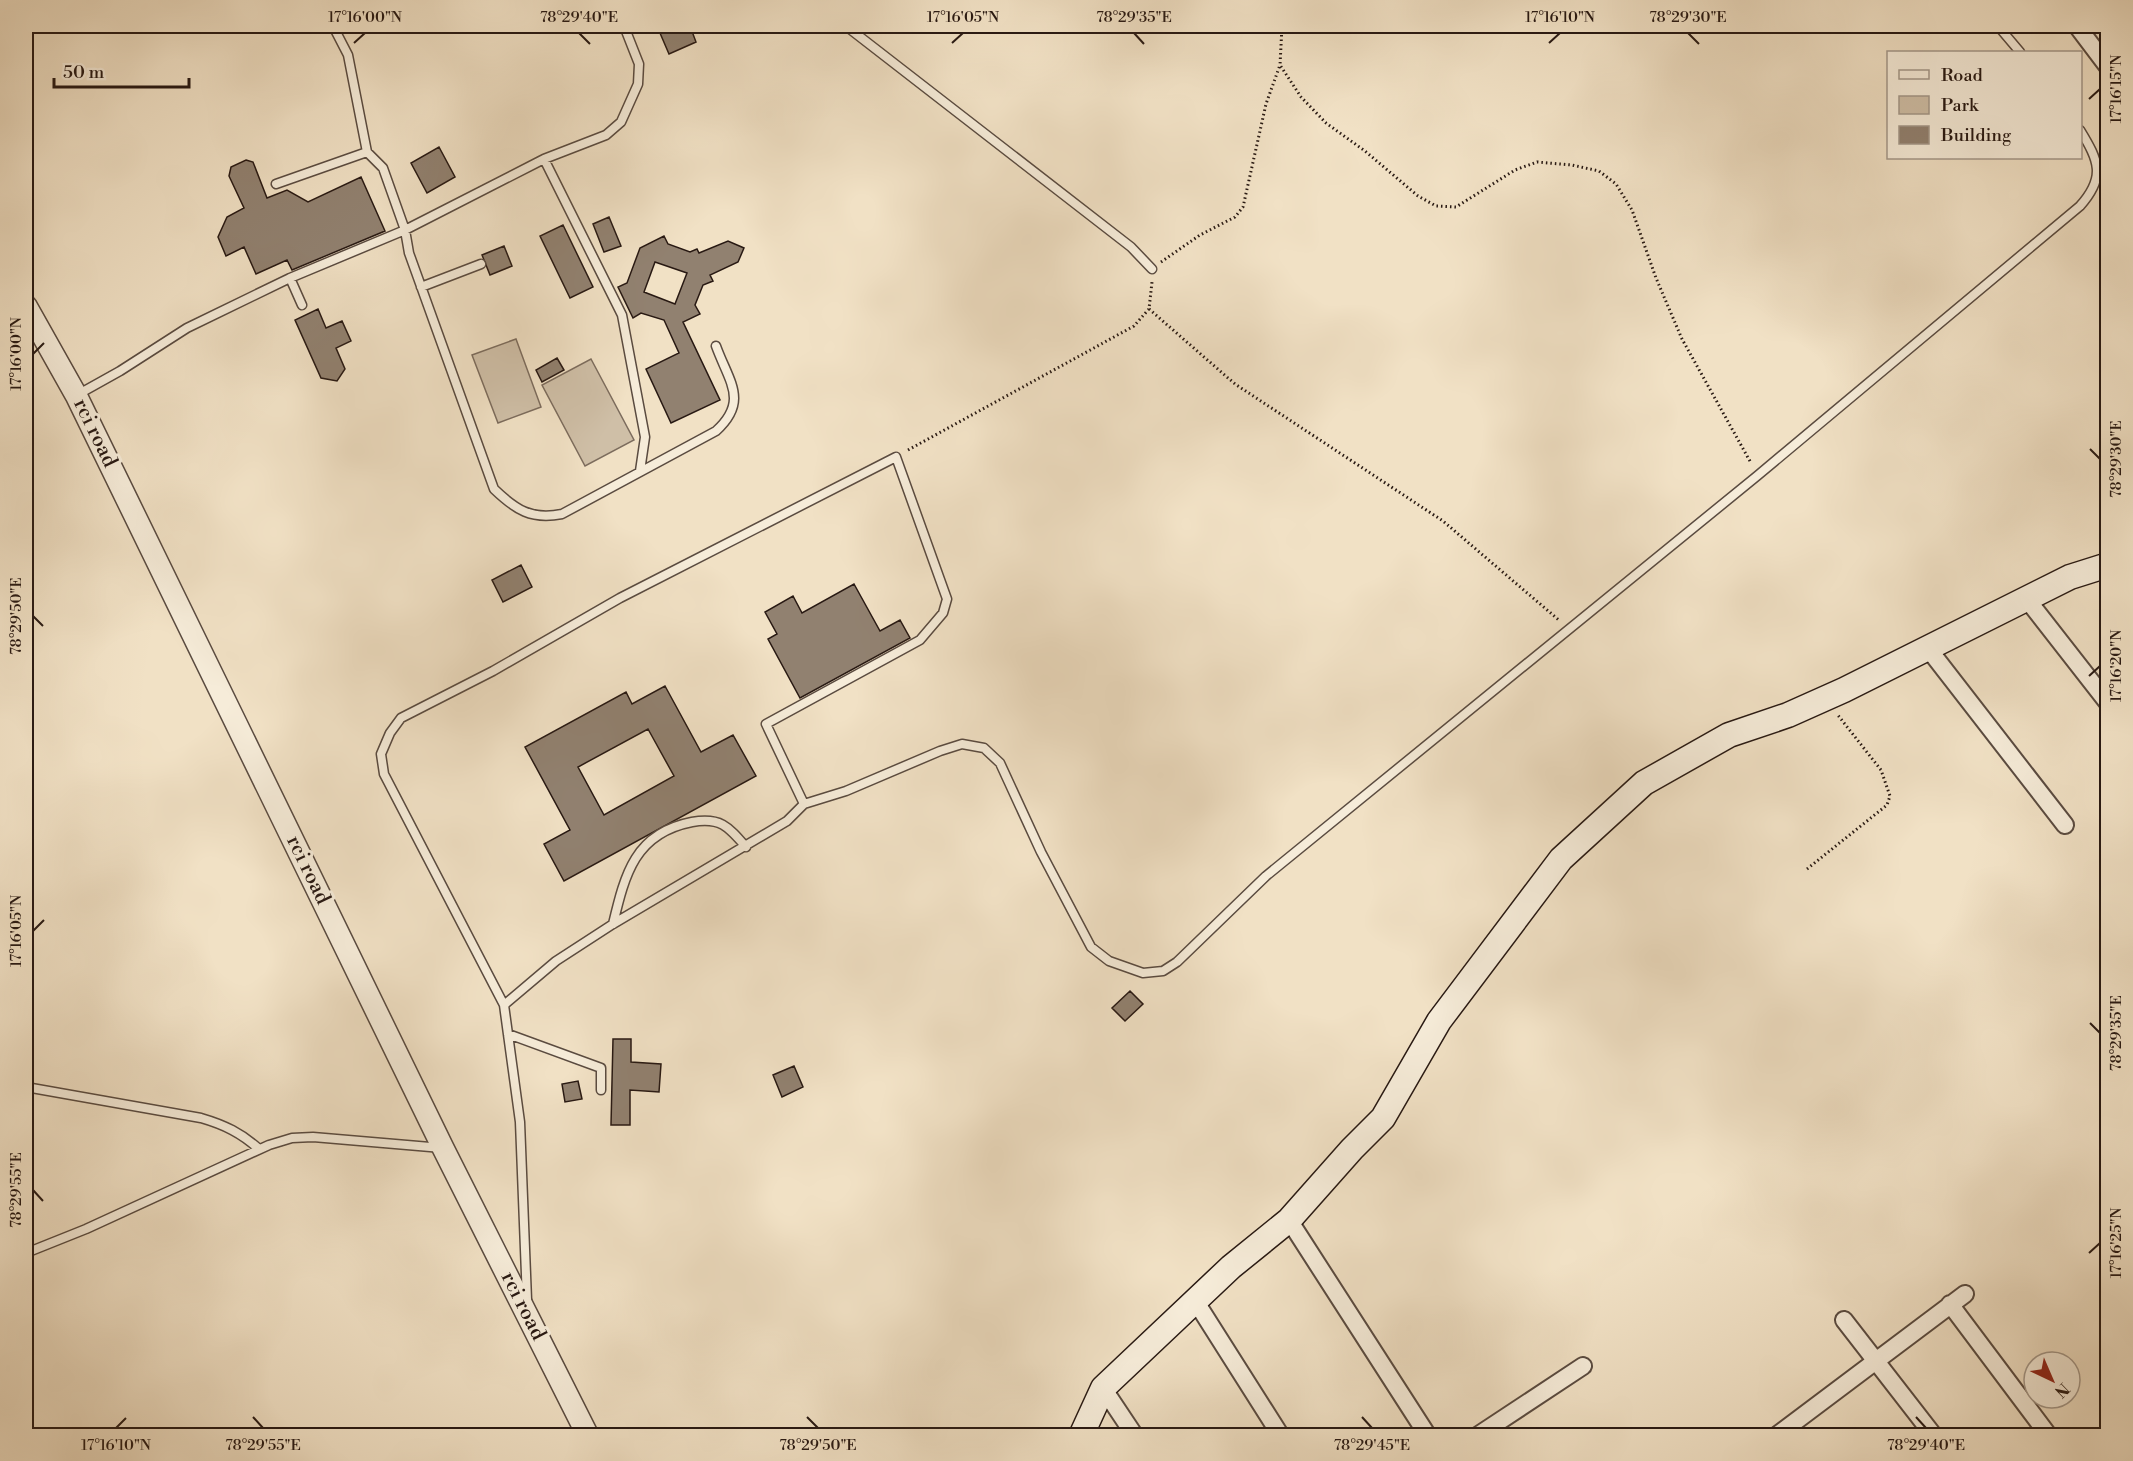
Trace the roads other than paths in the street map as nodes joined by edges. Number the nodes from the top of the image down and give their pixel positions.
1 (333, 26) edge
2 (624, 26) edge
3 (846, 26) edge
4 (1998, 26) edge
5 (2077, 26) edge
6 (2019, 51) edge
7 (2107, 67) edge
8 (2082, 132) edge
9 (367, 152) junction
10 (544, 159) junction
11 (276, 184) dead end
12 (405, 230) junction
13 (481, 264) dead end
14 (1152, 269) road end
15 (290, 278) junction
16 (422, 287) junction
17 (302, 305) dead end
18 (26, 306) edge
19 (716, 346) dead end
20 (76, 395) junction
21 (640, 471) junction
22 (2108, 565) edge
23 (2026, 598) junction
24 (1927, 647) junction
25 (2108, 703) edge
26 (804, 804) junction
27 (2066, 825) dead end
28 (746, 847) junction
29 (613, 924) junction
30 (504, 1005) junction
31 (508, 1034) junction
32 (26, 1087) edge
33 (601, 1090) dead end
34 (443, 1148) junction
35 (259, 1149) junction
36 (1289, 1220) junction
37 (26, 1253) edge
38 (1965, 1294) dead end
39 (1196, 1302) junction
40 (1950, 1304) junction
41 (528, 1316) junction
42 (1844, 1320) dead end
43 (1876, 1361) junction
44 (1583, 1365) dead end
45 (1104, 1388) junction
46 (1793, 1430) edge
47 (588, 1436) edge
48 (1081, 1436) edge
49 (1135, 1436) edge
50 (1281, 1436) edge
51 (1428, 1436) edge
52 (1477, 1436) edge
53 (1776, 1436) edge
54 (1934, 1436) edge
55 (2049, 1436) edge

1 - 9 lane
2 - 10 lane
3 - 14 lane
4 - 6 lane
5 - 7 street
8 - 26 lane
9 - 11 lane
9 - 12 lane
10 - 12 lane
10 - 21 lane
12 - 15 lane
12 - 16 lane
13 - 16 lane
15 - 17 lane
15 - 20 lane
16 - 21 lane
18 - 20 street, rci road
19 - 21 lane
20 - 34 street, rci road
22 - 23 main road
23 - 24 main road
23 - 25 street
24 - 27 street
24 - 36 main road
26 - 28 lane
26 - 30 lane
28 - 29 lane
28 - 29 lane
29 - 30 lane
30 - 31 lane
31 - 33 lane
31 - 41 lane
32 - 35 lane
34 - 35 lane
34 - 41 street, rci road
35 - 37 lane
36 - 39 main road
36 - 51 street
38 - 40 street
39 - 45 main road
39 - 50 street
40 - 43 street
40 - 55 street
41 - 47 street, rci road
42 - 43 street
43 - 46 street
43 - 54 street
44 - 52 street
45 - 48 main road
45 - 49 street
46 - 53 street

